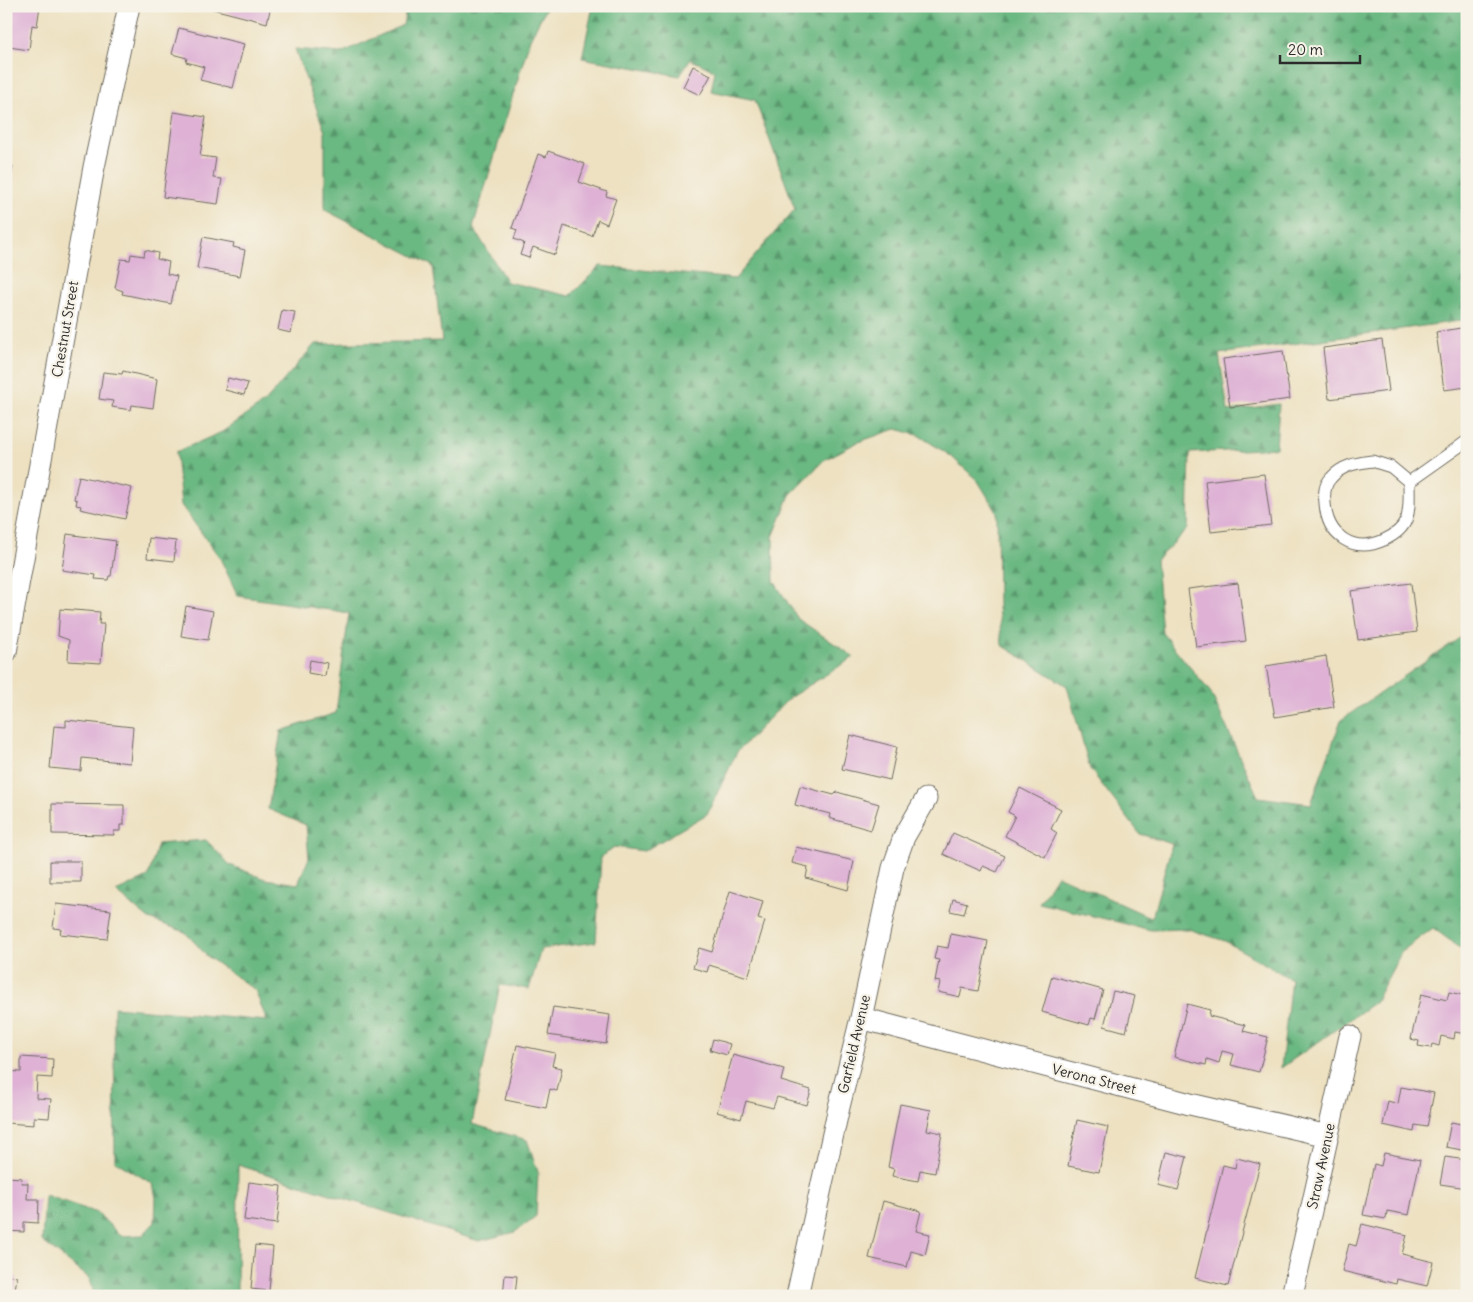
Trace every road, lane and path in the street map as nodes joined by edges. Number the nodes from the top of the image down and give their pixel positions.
1 (129, 6) edge
2 (1467, 441) edge
3 (1409, 482) junction
4 (10, 604) edge
5 (6, 652) edge
6 (926, 799) dead end
7 (861, 1018) junction
8 (1350, 1036) dead end
9 (1328, 1136) junction
10 (797, 1296) edge
11 (1292, 1296) edge

1 - 4 street, Chestnut Street
2 - 3 lane
3 - 3 lane
4 - 5 street, Chestnut Street
6 - 7 street, Garfield Avenue
7 - 9 street, Verona Street
7 - 10 street, Garfield Avenue
8 - 9 street, Straw Avenue
9 - 11 street, Straw Avenue

